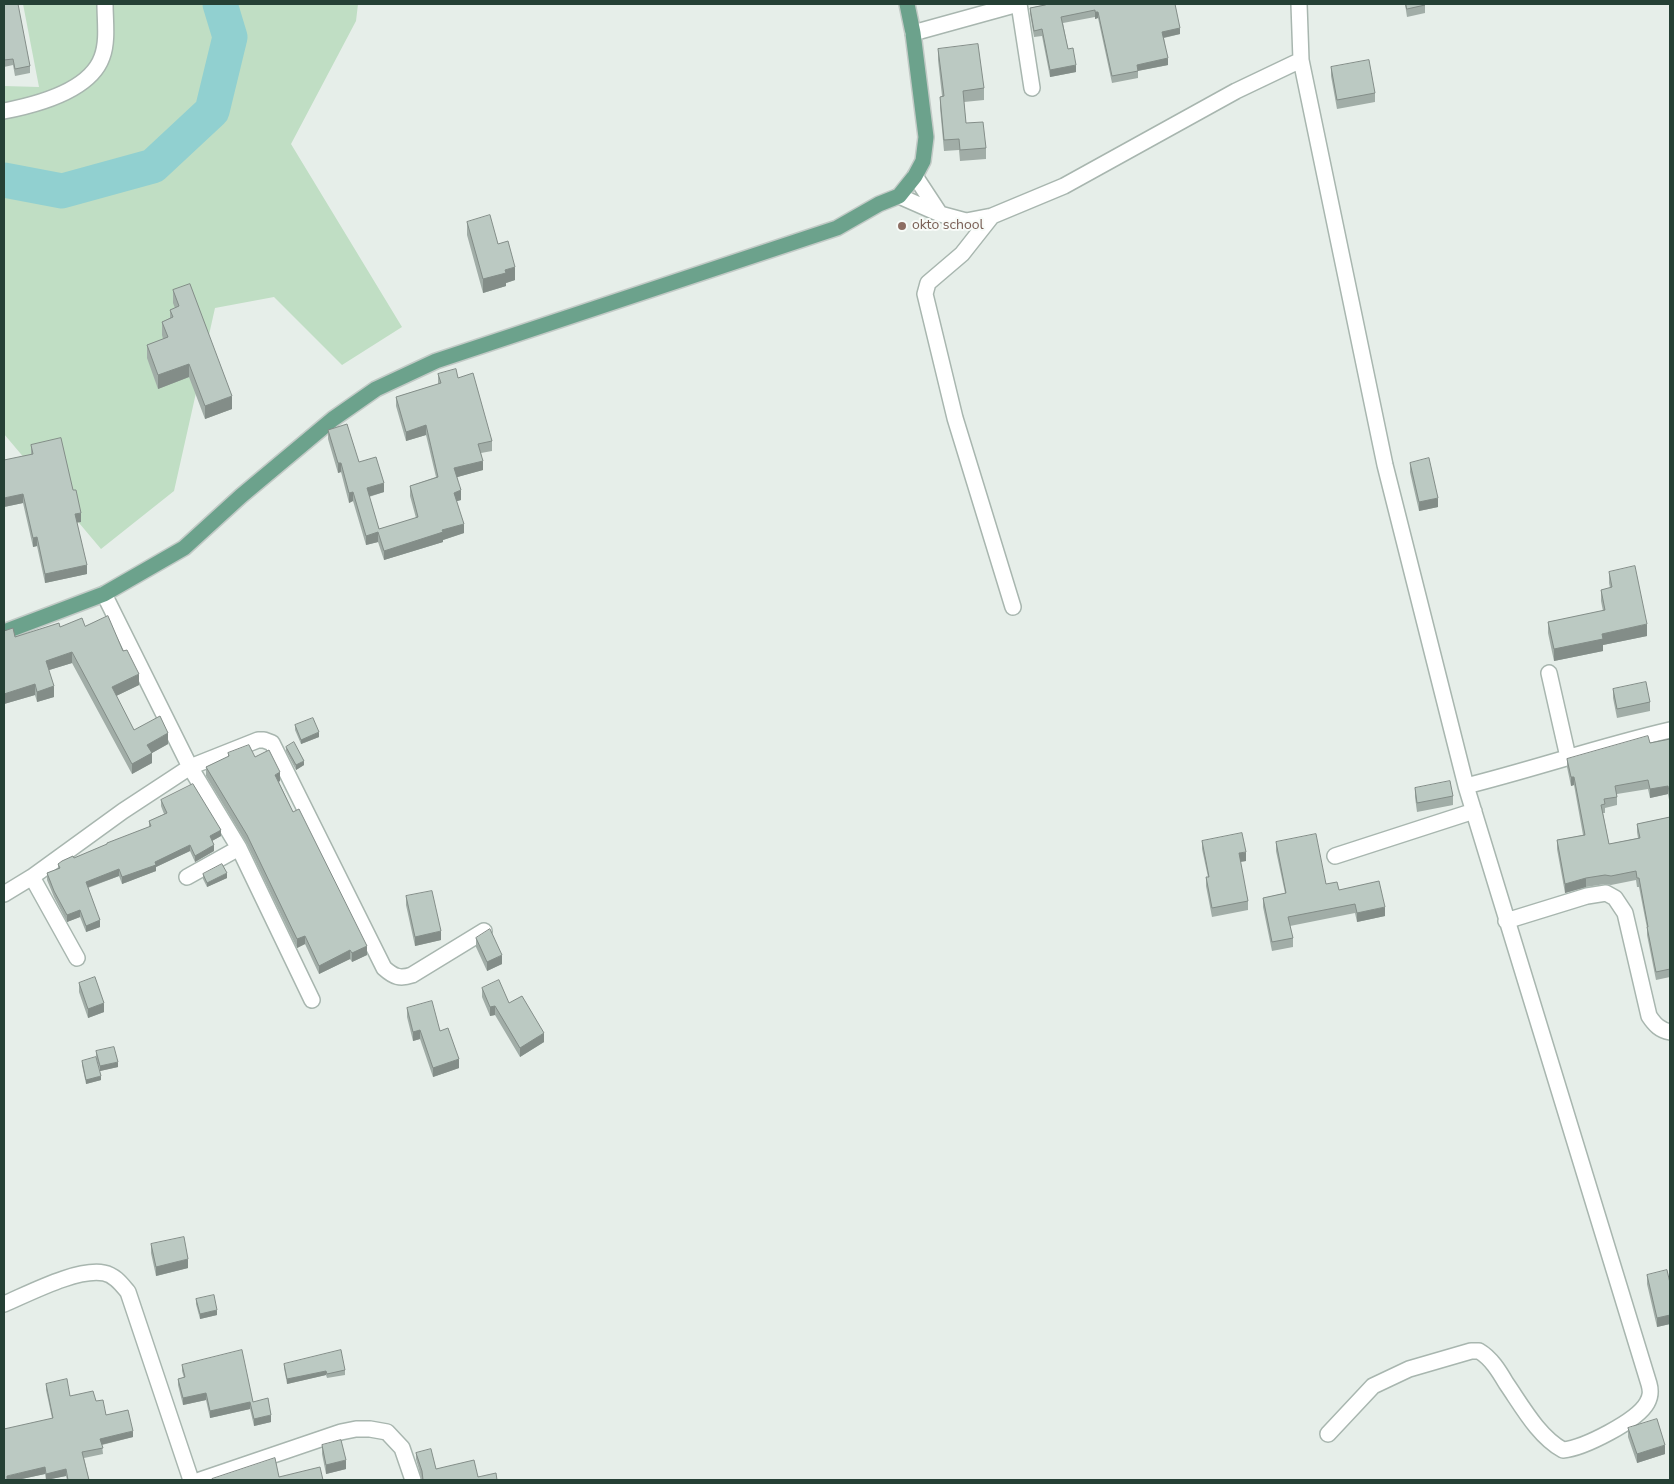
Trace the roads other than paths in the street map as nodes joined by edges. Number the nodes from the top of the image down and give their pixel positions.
1 (105, 4) edge
2 (907, 4) edge
3 (1018, 4) edge
4 (1299, 4) edge
5 (913, 32) junction
6 (1301, 60) junction
7 (1032, 88) dead end
8 (4, 111) edge
9 (914, 176) junction
10 (899, 196) junction
11 (940, 214) junction
12 (992, 216) junction
13 (104, 594) junction
14 (1013, 607) dead end
15 (4, 632) edge
16 (1549, 673) dead end
17 (1670, 730) edge
18 (1568, 757) junction
19 (190, 767) junction
20 (1466, 786) junction
21 (1474, 811) junction
22 (239, 848) junction
23 (1335, 856) dead end
24 (32, 877) junction
25 (187, 877) dead end
26 (4, 894) edge
27 (1506, 920) junction
28 (484, 931) edge
29 (77, 958) dead end
30 (312, 1000) dead end
31 (1670, 1032) edge
32 (4, 1304) edge
33 (1328, 1434) dead end
34 (191, 1480) edge
35 (200, 1480) edge
36 (413, 1480) edge

1 - 8 street
2 - 5 main road
3 - 5 street
3 - 7 street
4 - 6 street
5 - 9 main road
6 - 12 street
6 - 20 street
9 - 10 main road
9 - 11 street
10 - 11 street
10 - 13 main road
11 - 12 street
12 - 14 street
13 - 15 main road
13 - 19 street
16 - 18 street
17 - 18 street
18 - 20 street
19 - 22 street
19 - 24 street
19 - 28 street
20 - 21 street
21 - 23 street
21 - 27 street
22 - 25 street
22 - 30 street
24 - 26 street
24 - 29 street
27 - 31 street
27 - 33 street
32 - 34 street
35 - 36 street

